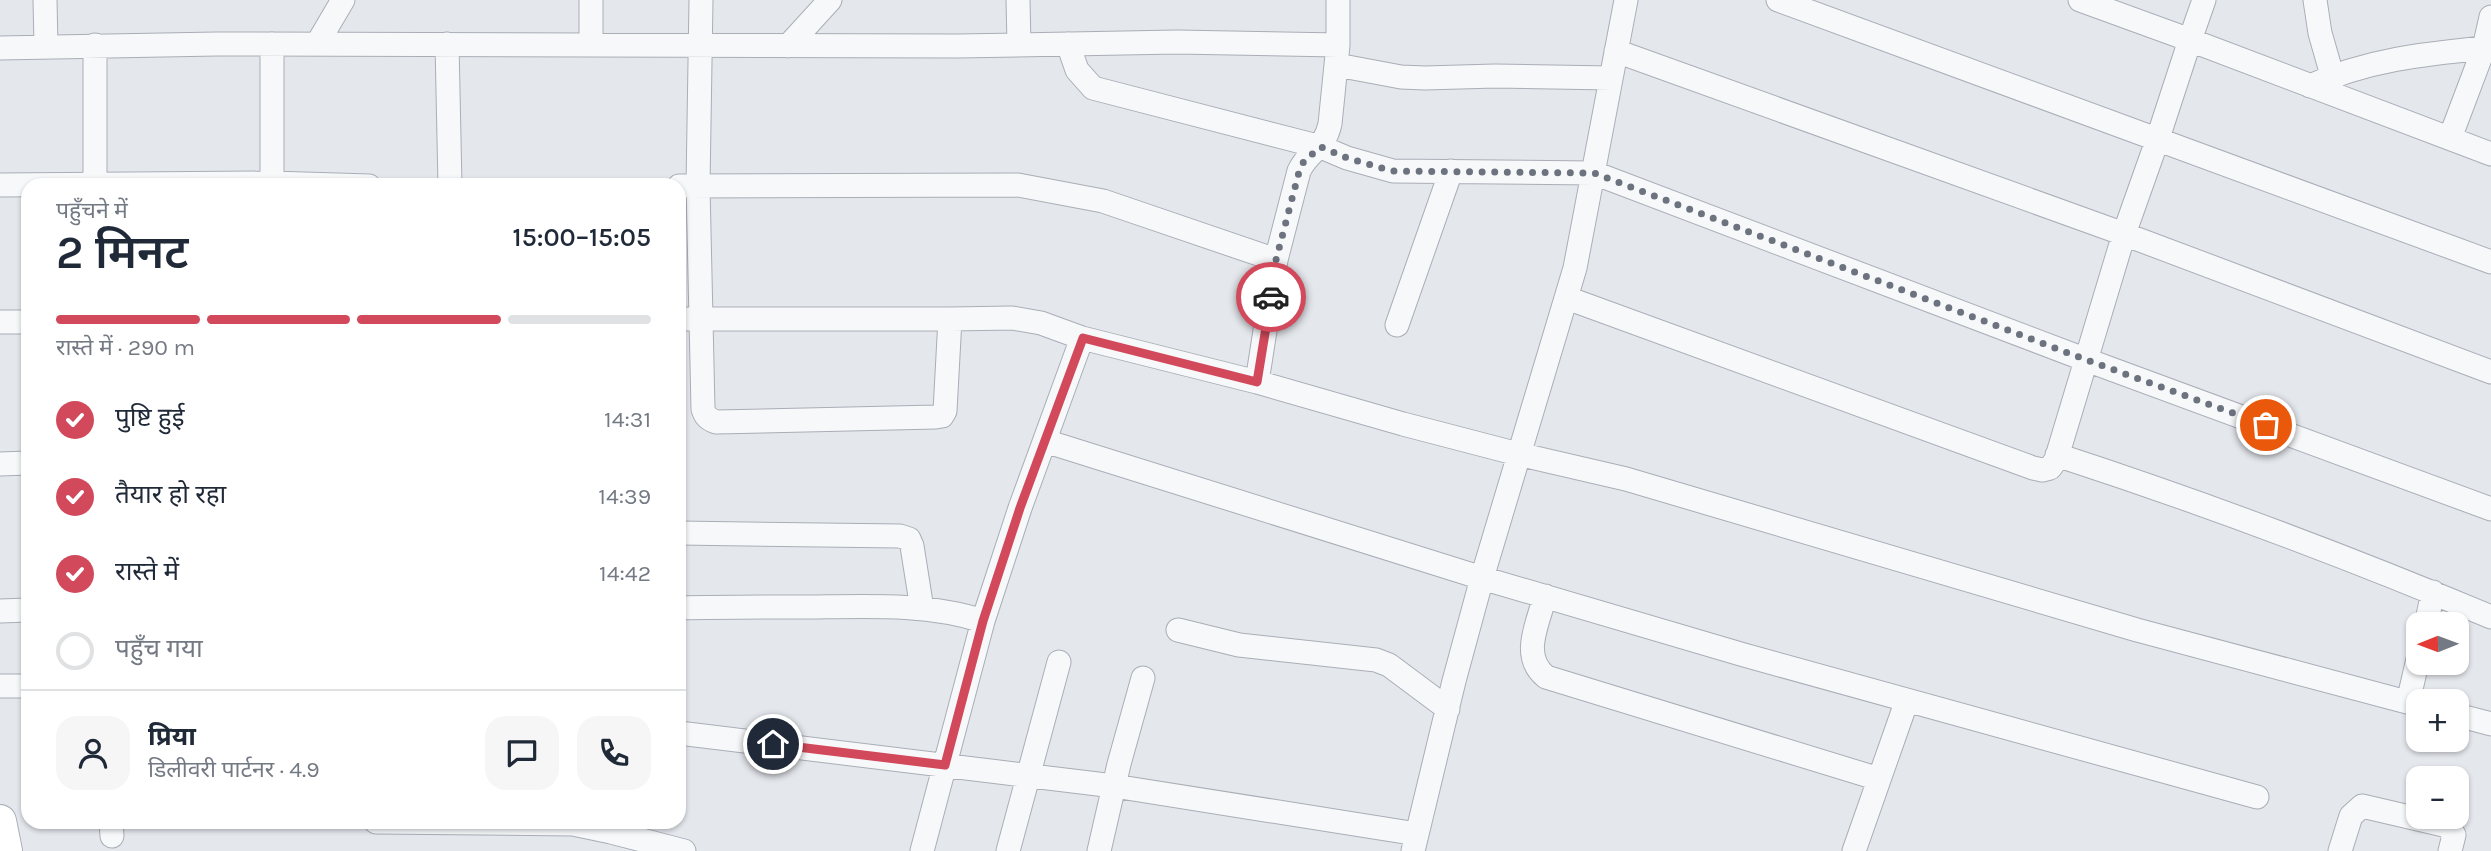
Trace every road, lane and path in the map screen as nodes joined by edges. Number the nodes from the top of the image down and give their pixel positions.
1 (45, 0) edge
2 (343, 0) edge
3 (591, 0) edge
4 (701, 0) edge
5 (830, 0) edge
6 (1018, 0) edge
7 (1338, 0) edge
8 (1626, 0) edge
9 (1778, 0) edge
10 (2080, 0) edge
11 (2204, 0) edge
12 (2315, 0) edge
13 (2488, 35) edge
14 (2190, 40) junction
15 (272, 44) junction
16 (317, 44) junction
17 (447, 44) junction
18 (591, 44) junction
19 (1068, 44) junction
20 (96, 45) junction
21 (1018, 45) junction
22 (46, 46) junction
23 (701, 46) junction
24 (788, 46) junction
25 (0, 48) edge
26 (1616, 51) junction
27 (1338, 55) junction
28 (2332, 75) junction
29 (1611, 78) junction
30 (2310, 86) junction
31 (2158, 138) junction
32 (2450, 138) junction
33 (1321, 147) junction
34 (2491, 154) edge
35 (1451, 171) junction
36 (1594, 173) junction
37 (95, 178) edge
38 (272, 178) edge
39 (450, 178) edge
40 (0, 185) edge
41 (21, 185) edge
42 (689, 186) edge
43 (2124, 234) junction
44 (1276, 260) junction
45 (2491, 262) edge
46 (1567, 298) junction
47 (690, 319) edge
48 (950, 319) junction
49 (0, 322) edge
50 (21, 322) edge
51 (1397, 325) dead end
52 (1083, 338) junction
53 (2084, 359) junction
54 (2491, 372) edge
55 (1257, 382) junction
56 (1045, 441) junction
57 (1518, 454) junction
58 (2057, 455) junction
59 (21, 463) edge
60 (0, 464) edge
61 (2491, 509) edge
62 (686, 533) edge
63 (1482, 578) junction
64 (2433, 592) junction
65 (1545, 596) junction
66 (686, 608) edge
67 (922, 609) junction
68 (21, 610) edge
69 (0, 611) edge
70 (2429, 612) edge
71 (2491, 617) edge
72 (983, 621) junction
73 (1178, 630) dead end
74 (1059, 662) dead end
75 (1143, 678) dead end
76 (0, 686) edge
77 (21, 686) edge
78 (1907, 700) junction
79 (2406, 702) edge
80 (1448, 709) junction
81 (2469, 718) edge
82 (2491, 724) edge
83 (686, 734) edge
84 (945, 765) junction
85 (1027, 776) junction
86 (1879, 779) junction
87 (1114, 786) junction
88 (2257, 797) dead end
89 (0, 821) edge
90 (617, 829) edge
91 (1415, 842) edge
92 (6, 851) edge
93 (684, 851) edge
94 (922, 851) edge
95 (1008, 851) edge
96 (1099, 851) edge
97 (1854, 851) edge
98 (2340, 851) edge
99 (2451, 851) edge

1 - 22 street
2 - 16 street
3 - 18 street
4 - 23 street
5 - 24 street
6 - 21 street
7 - 27 street
8 - 26 street
9 - 31 street
10 - 14 street
11 - 14 street
12 - 28 street
13 - 28 street
13 - 32 street
14 - 30 street
14 - 31 street
15 - 16 street
15 - 20 street
15 - 38 street
16 - 17 street
17 - 18 street
17 - 39 street
18 - 23 street
19 - 21 street
19 - 27 street
19 - 33 street
20 - 22 street
20 - 37 street
21 - 24 street
22 - 25 street
23 - 24 street
23 - 42 street
26 - 29 street
26 - 43 street
27 - 29 street
27 - 33 street
28 - 30 street
29 - 36 street
30 - 32 street
31 - 43 street
31 - 45 street
32 - 34 street
33 - 35 street
33 - 44 street
35 - 36 street
35 - 51 street
36 - 46 street
36 - 53 street
40 - 41 street
42 - 44 street
42 - 47 street
43 - 53 street
43 - 54 street
44 - 55 street
46 - 57 street
46 - 58 street
47 - 48 street
47 - 48 street
48 - 52 street
49 - 50 street
52 - 55 street
52 - 56 street
53 - 58 street
53 - 61 street
55 - 57 street
56 - 63 street
56 - 72 street
57 - 63 street
57 - 79 street
58 - 64 street
59 - 60 street
62 - 67 street
63 - 65 street
63 - 80 street
64 - 70 street
64 - 71 street
65 - 78 street
65 - 86 street
66 - 67 street
67 - 72 street
68 - 69 street
72 - 84 street
73 - 80 street
74 - 85 street
75 - 87 street
76 - 77 street
78 - 86 street
78 - 88 street
80 - 91 street
81 - 82 street
83 - 84 street
84 - 85 street
84 - 94 street
85 - 87 street
85 - 95 street
86 - 97 street
87 - 91 street
87 - 96 street
89 - 92 street
90 - 93 street
98 - 99 street

